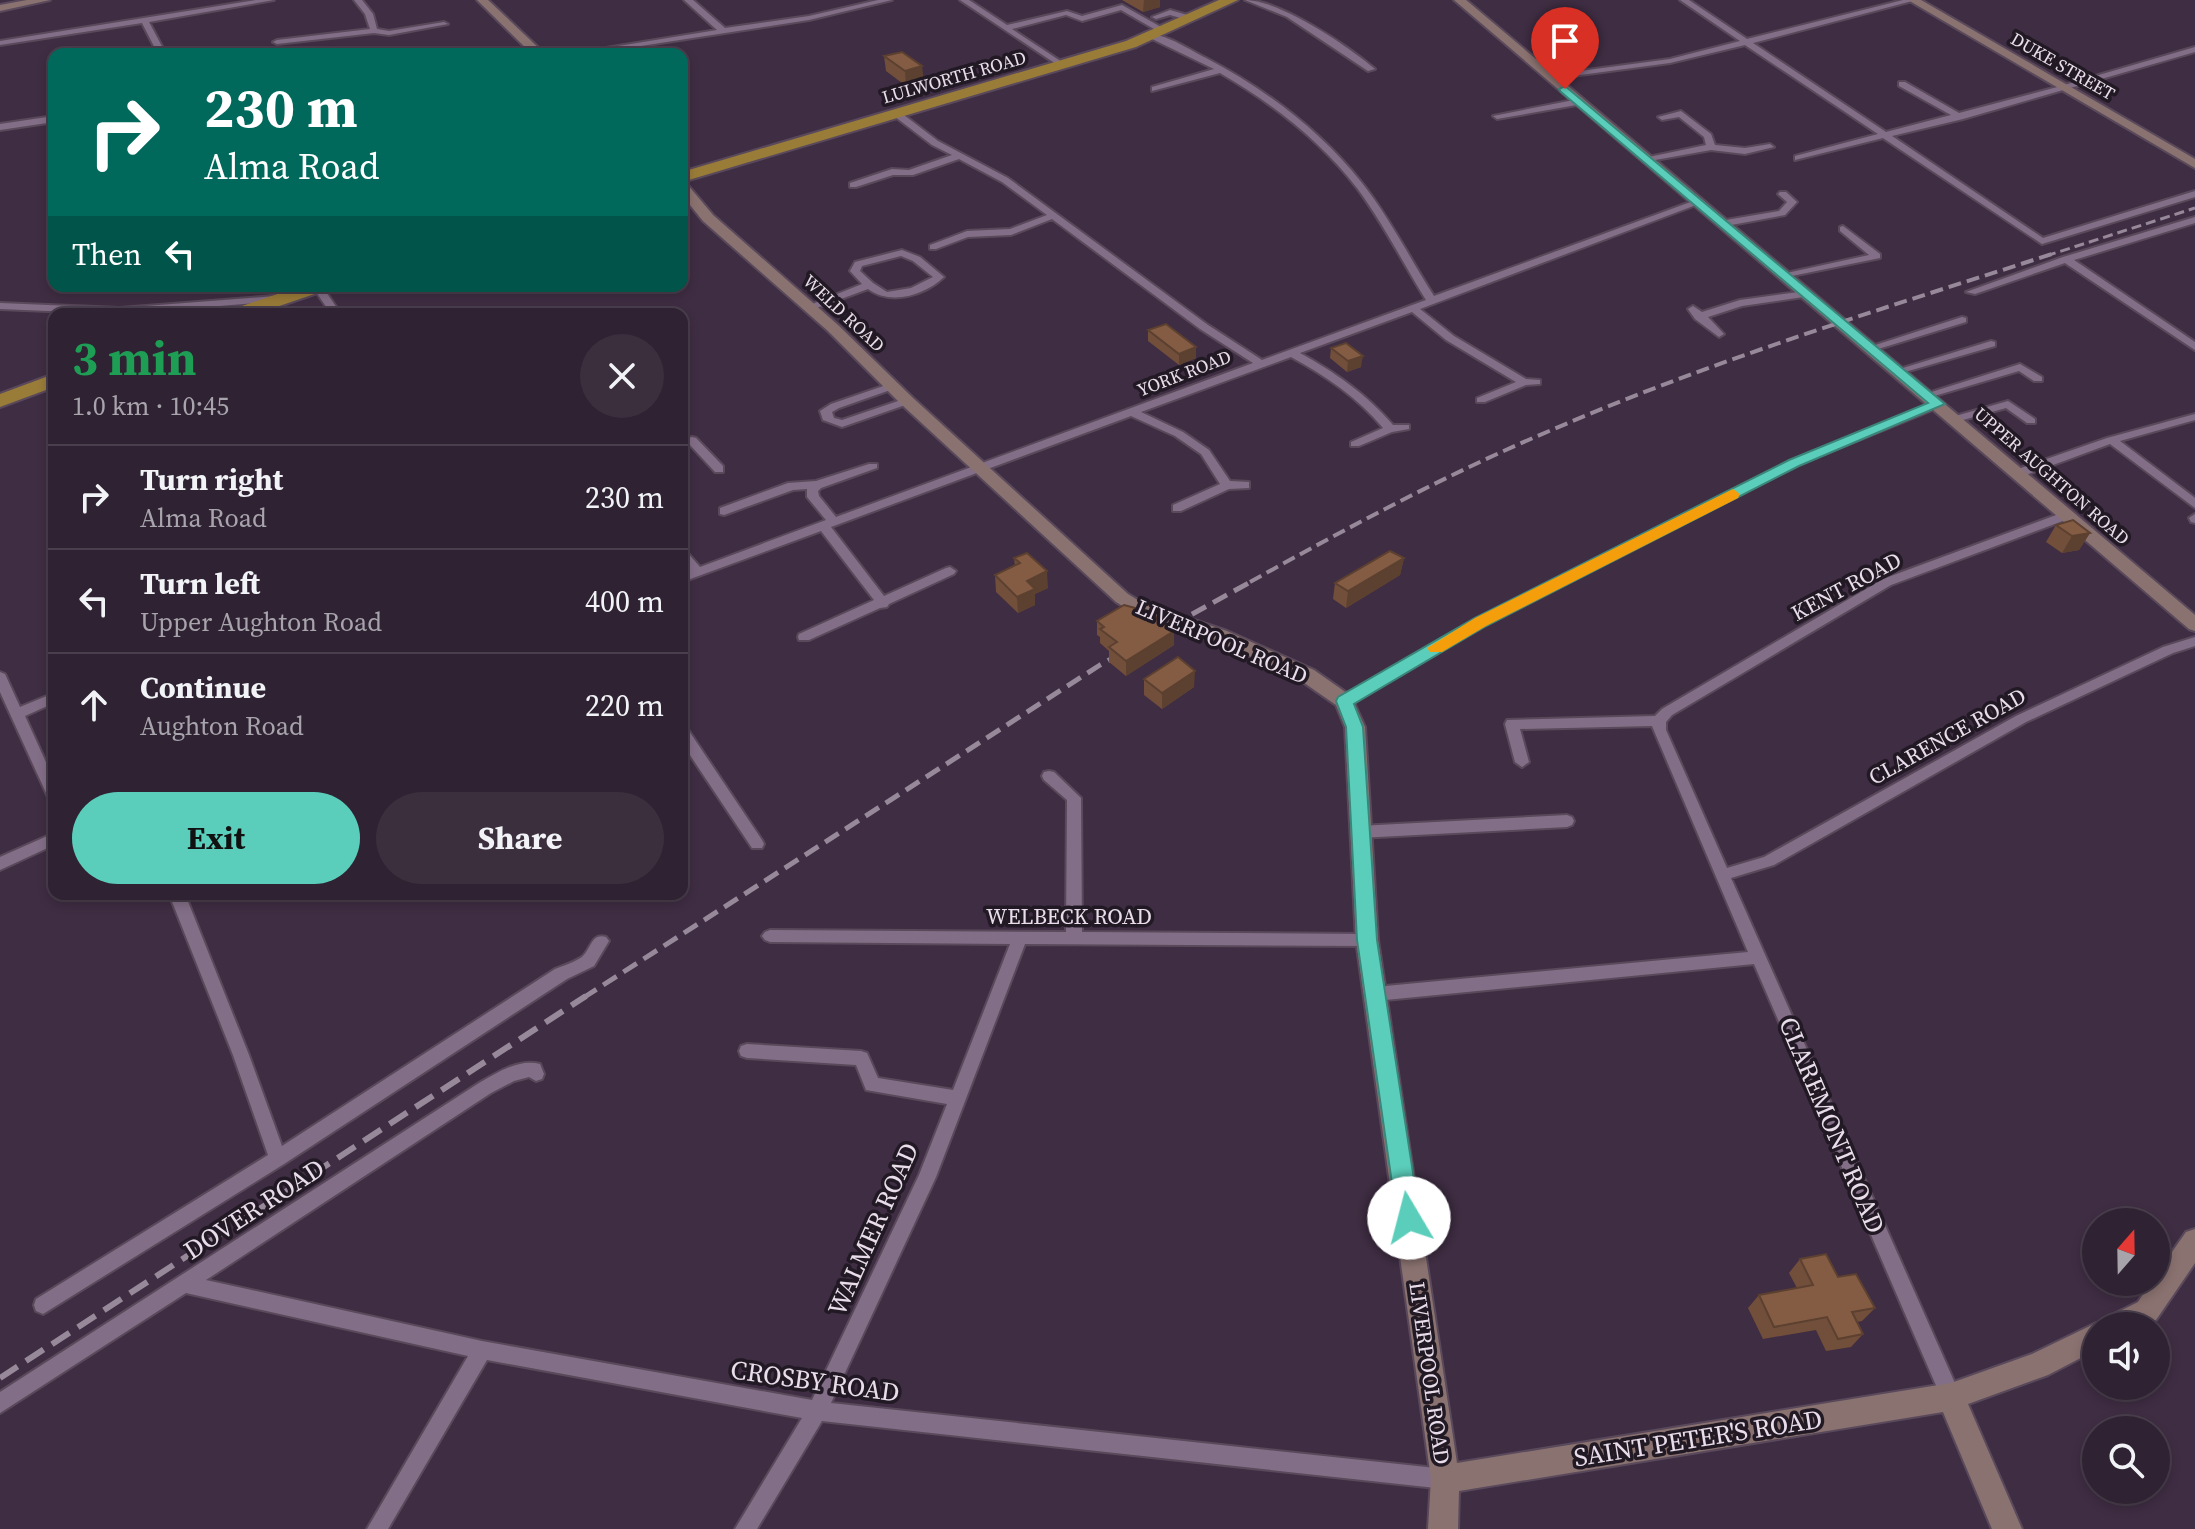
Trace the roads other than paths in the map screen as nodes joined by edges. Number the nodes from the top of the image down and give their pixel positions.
1 (28, 0) edge
2 (45, 0) edge
3 (270, 0) edge
4 (358, 0) edge
5 (482, 0) edge
6 (688, 0) edge
7 (888, 0) edge
8 (964, 0) edge
9 (1231, 0) edge
10 (1249, 0) edge
11 (1459, 0) edge
12 (1684, 0) edge
13 (1913, 0) edge
14 (829, 2) dead end
15 (0, 7) edge
16 (842, 11) junction
17 (145, 21) junction
18 (444, 23) dead end
19 (1005, 28) junction
20 (1158, 28) junction
21 (374, 31) junction
22 (724, 32) junction
23 (278, 42) dead end
24 (0, 43) edge
25 (1749, 43) junction
26 (159, 48) edge
27 (533, 48) edge
28 (614, 48) edge
29 (2195, 49) edge
30 (1062, 66) junction
31 (1382, 66) dead end
32 (1221, 70) junction
33 (1550, 77) junction
34 (1914, 82) dead end
35 (1902, 84) junction
36 (1886, 87) dead end
37 (2064, 88) junction
38 (1155, 89) dead end
39 (1579, 102) junction
40 (897, 114) junction
41 (1497, 116) dead end
42 (1662, 117) dead end
43 (1960, 117) junction
44 (48, 120) edge
45 (0, 127) edge
46 (1886, 136) junction
47 (1711, 147) junction
48 (1770, 147) dead end
49 (959, 156) junction
50 (1798, 158) dead end
51 (1647, 160) junction
52 (2195, 164) edge
53 (688, 175) edge
54 (853, 185) dead end
55 (688, 194) edge
56 (1783, 194) dead end
57 (2195, 194) edge
58 (1699, 202) junction
59 (1053, 216) junction
60 (2195, 220) edge
61 (1726, 223) junction
62 (1843, 229) dead end
63 (933, 247) dead end
64 (2066, 259) junction
65 (1786, 276) junction
66 (869, 285) junction
67 (300, 292) edge
68 (1971, 292) dead end
69 (1806, 294) junction
70 (278, 299) junction
71 (1431, 300) junction
72 (0, 306) edge
73 (810, 307) junction
74 (1412, 307) junction
75 (48, 308) edge
76 (225, 308) edge
77 (253, 308) edge
78 (1962, 320) dead end
79 (1719, 334) dead end
80 (1991, 344) dead end
81 (2195, 347) edge
82 (1871, 348) junction
83 (1292, 353) junction
84 (1260, 363) junction
85 (1898, 371) junction
86 (2038, 379) dead end
87 (48, 382) edge
88 (892, 386) junction
89 (1481, 400) dead end
90 (1933, 400) junction
91 (0, 401) edge
92 (907, 401) junction
93 (1132, 412) junction
94 (2195, 417) edge
95 (1956, 419) junction
96 (2031, 421) dead end
97 (1405, 427) dead end
98 (1390, 429) junction
99 (2111, 440) junction
100 (688, 442) edge
101 (1355, 444) dead end
102 (873, 466) dead end
103 (980, 468) junction
104 (719, 469) dead end
105 (2019, 473) junction
106 (817, 485) junction
107 (1227, 485) junction
108 (1245, 485) dead end
109 (2195, 504) edge
110 (1177, 508) dead end
111 (724, 511) dead end
112 (2067, 515) junction
113 (830, 524) junction
114 (688, 561) edge
115 (950, 571) dead end
116 (698, 573) junction
117 (688, 576) edge
118 (883, 604) junction
119 (2195, 625) edge
120 (804, 637) dead end
121 (2195, 641) edge
122 (0, 677) edge
123 (48, 701) edge
124 (1344, 701) junction
125 (17, 714) junction
126 (1659, 721) junction
127 (688, 741) edge
128 (1522, 762) dead end
129 (1049, 776) dead end
130 (48, 782) edge
131 (1567, 821) dead end
132 (1359, 832) junction
133 (48, 842) edge
134 (757, 844) dead end
135 (0, 864) edge
136 (1723, 875) junction
137 (179, 900) edge
138 (770, 936) dead end
139 (1020, 938) junction
140 (1074, 938) junction
141 (1367, 940) junction
142 (601, 941) dead end
143 (1759, 957) junction
144 (1375, 994) junction
145 (747, 1051) dead end
146 (536, 1074) dead end
147 (957, 1098) junction
148 (278, 1158) junction
149 (2195, 1241) edge
150 (186, 1284) junction
151 (43, 1305) dead end
152 (2145, 1312) edge
153 (2082, 1343) edge
154 (482, 1350) junction
155 (1951, 1397) junction
156 (0, 1403) edge
157 (817, 1411) junction
158 (1445, 1479) junction
159 (377, 1529) edge
160 (745, 1529) edge
161 (1443, 1529) edge
162 (2007, 1529) edge

1 - 15 street
2 - 15 street
3 - 17 street
4 - 21 street
5 - 27 street
6 - 22 street
7 - 16 street
8 - 19 street
9 - 20 highway, LULWORTH ROAD
10 - 31 street
11 - 33 street, UPPER AUGHTON ROAD
12 - 25 street
13 - 25 street
13 - 37 street, DUKE STREET
14 - 16 street
16 - 22 street
17 - 24 street
17 - 26 street
18 - 21 street
19 - 20 street
19 - 30 street
20 - 30 highway, LULWORTH ROAD
20 - 32 street
21 - 23 street
22 - 28 street
25 - 33 street
25 - 46 street
29 - 37 street
30 - 40 highway, LULWORTH ROAD
32 - 38 street
32 - 71 street
33 - 39 street, UPPER AUGHTON ROAD
34 - 35 street
35 - 36 street
35 - 43 street
37 - 43 street
37 - 52 street, DUKE STREET
39 - 41 street
39 - 51 street, UPPER AUGHTON ROAD
40 - 49 street
40 - 53 highway, LULWORTH ROAD
42 - 47 street
43 - 46 street
44 - 45 street
46 - 50 street
46 - 57 street
47 - 48 street
47 - 51 street
49 - 54 street
49 - 59 street
51 - 58 street, UPPER AUGHTON ROAD
55 - 73 street, WELD ROAD
56 - 61 street
58 - 61 street, UPPER AUGHTON ROAD
58 - 71 street, YORK ROAD
59 - 63 street
59 - 84 street
60 - 64 street
61 - 65 street, UPPER AUGHTON ROAD
62 - 65 street
64 - 68 street
64 - 81 street
65 - 69 street, UPPER AUGHTON ROAD
66 - 66 street
66 - 73 street
67 - 70 highway
69 - 79 street
69 - 82 street, UPPER AUGHTON ROAD
70 - 76 street
70 - 77 highway
71 - 74 street, YORK ROAD
72 - 75 street
73 - 88 street, WELD ROAD
74 - 83 street, YORK ROAD
74 - 89 street
78 - 82 street
80 - 85 street
82 - 85 street, UPPER AUGHTON ROAD
83 - 84 street, YORK ROAD
83 - 98 street
84 - 93 street, YORK ROAD
85 - 90 street, UPPER AUGHTON ROAD
86 - 90 street
87 - 91 highway
88 - 92 street, WELD ROAD
88 - 92 street
90 - 95 street, UPPER AUGHTON ROAD
90 - 124 street
92 - 103 street, WELD ROAD
93 - 103 street, YORK ROAD
93 - 107 street
94 - 99 street
95 - 96 street
95 - 105 street, UPPER AUGHTON ROAD
97 - 98 street
98 - 101 street
99 - 105 street
99 - 109 street
100 - 104 street
102 - 106 street
103 - 113 street, YORK ROAD
103 - 124 street, LIVERPOOL ROAD
105 - 112 street, UPPER AUGHTON ROAD
106 - 111 street
106 - 113 street
107 - 108 street
107 - 110 street
112 - 119 street, UPPER AUGHTON ROAD
112 - 126 street, KENT ROAD
113 - 116 street, YORK ROAD
113 - 118 street
114 - 116 street
115 - 118 street
116 - 117 street, YORK ROAD
118 - 120 street
121 - 136 street, CLARENCE ROAD
122 - 125 street
123 - 125 street
124 - 132 street, LIVERPOOL ROAD
125 - 130 street
126 - 128 street
126 - 136 street, CLAREMONT ROAD
127 - 134 street
129 - 140 street
131 - 132 street
132 - 141 street, LIVERPOOL ROAD
133 - 135 street
136 - 143 street, CLAREMONT ROAD
137 - 148 street
138 - 139 street, WELBECK ROAD
139 - 140 street, WELBECK ROAD
139 - 147 street, WALMER ROAD
140 - 141 street, WELBECK ROAD
141 - 144 street, LIVERPOOL ROAD
142 - 148 street
143 - 144 street
143 - 155 street, CLAREMONT ROAD
144 - 158 street, LIVERPOOL ROAD
145 - 147 street
146 - 150 street, DOVER ROAD
147 - 157 street, WALMER ROAD
148 - 151 street
149 - 152 street
150 - 154 street, CROSBY ROAD
150 - 156 street, DOVER ROAD
153 - 155 street, SAINT PETER'S ROAD
154 - 157 street, CROSBY ROAD
154 - 159 street
155 - 158 street, SAINT PETER'S ROAD
155 - 162 street, CLAREMONT ROAD
157 - 158 street, CROSBY ROAD
157 - 160 street, WALMER ROAD
158 - 161 street, LIVERPOOL ROAD

